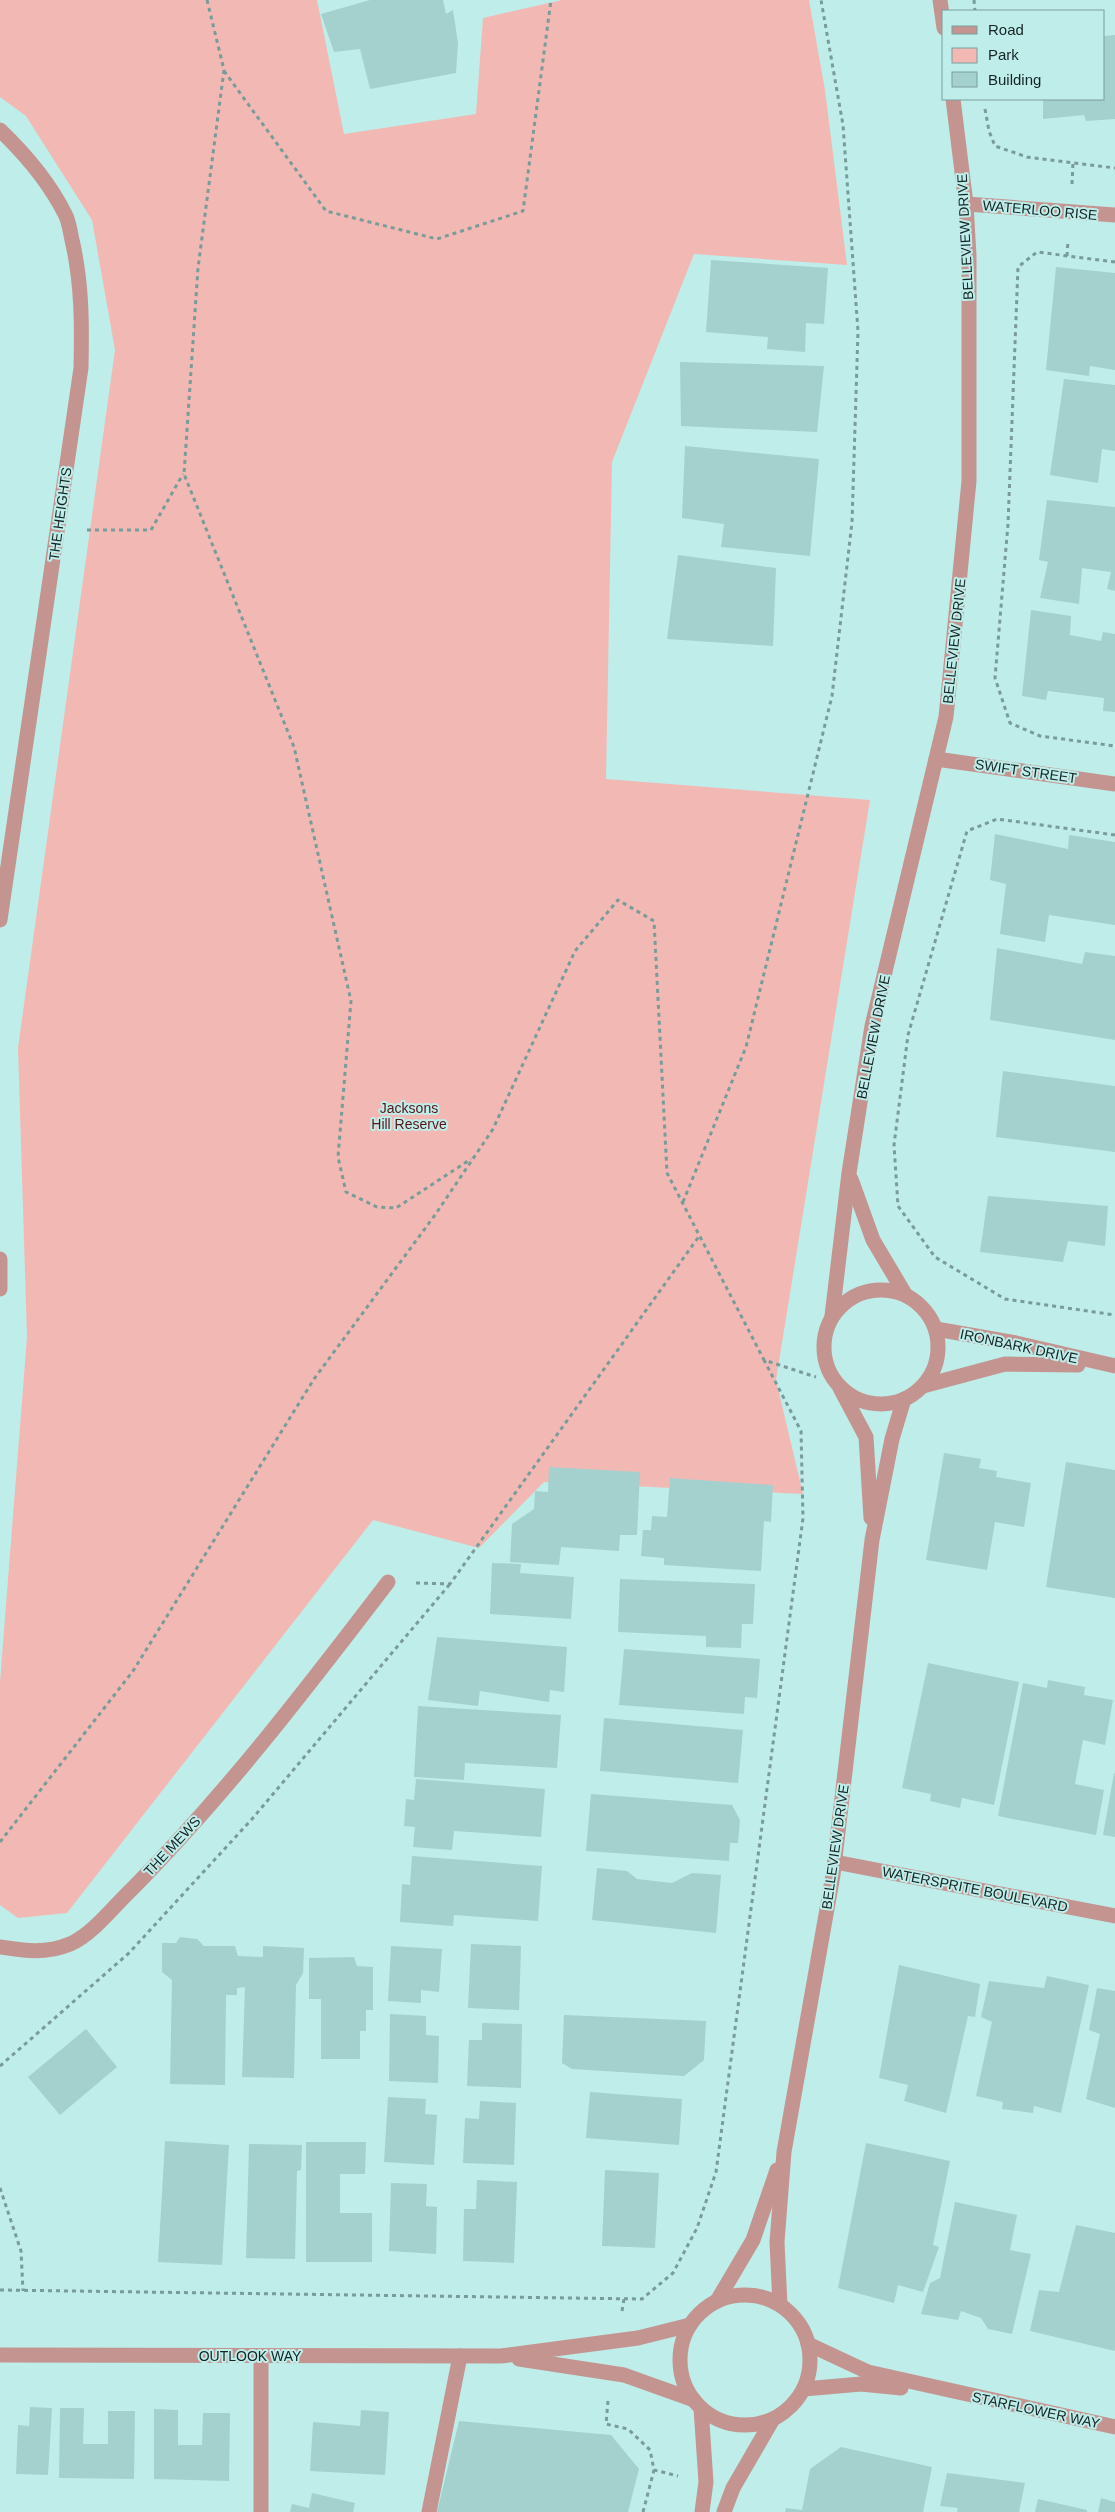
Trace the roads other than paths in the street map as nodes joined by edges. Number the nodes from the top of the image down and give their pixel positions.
1 (940, 0) edge
2 (942, 14) edge
3 (953, 100) edge
4 (0, 130) edge
5 (966, 204) junction
6 (1115, 216) edge
7 (936, 759) junction
8 (1115, 784) edge
9 (0, 920) edge
10 (849, 1173) junction
11 (0, 1258) edge
12 (0, 1289) edge
13 (905, 1294) junction
14 (832, 1316) junction
15 (936, 1329) junction
16 (1109, 1366) edge
17 (838, 1384) junction
18 (923, 1386) junction
19 (904, 1399) junction
20 (872, 1540) junction
21 (388, 1582) road end
22 (835, 1862) junction
23 (1115, 1916) edge
24 (0, 1947) edge
25 (784, 2152) junction
26 (717, 2301) junction
27 (780, 2305) junction
28 (690, 2325) junction
29 (808, 2344) junction
30 (0, 2355) edge
31 (262, 2356) junction
32 (460, 2356) junction
33 (501, 2356) junction
34 (804, 2389) junction
35 (957, 2393) junction
36 (697, 2404) junction
37 (773, 2419) junction
38 (1115, 2427) edge
39 (261, 2512) edge
40 (429, 2512) edge
41 (702, 2512) edge
42 (724, 2512) edge

1 - 2 street
3 - 5 street, BELLEVIEW DRIVE
4 - 9 street, THE HEIGHTS
5 - 6 street, WATERLOO RISE
5 - 7 street, BELLEVIEW DRIVE
7 - 8 street, SWIFT STREET
7 - 10 street, BELLEVIEW DRIVE
10 - 13 street, BELLEVIEW DRIVE
10 - 14 street, BELLEVIEW DRIVE
11 - 12 street
13 - 14 street
13 - 15 street
14 - 17 street
15 - 16 street, IRONBARK DRIVE
15 - 18 street
16 - 18 street, IRONBARK DRIVE
17 - 19 street
17 - 20 street, BELLEVIEW DRIVE
18 - 19 street
19 - 20 street, BELLEVIEW DRIVE
20 - 22 street, BELLEVIEW DRIVE
21 - 24 street, THE MEWS
22 - 23 street, WATERSPRITE BOULEVARD
22 - 25 street, BELLEVIEW DRIVE
25 - 26 street, BELLEVIEW DRIVE
25 - 27 street, BELLEVIEW DRIVE
26 - 27 street
26 - 28 street
27 - 29 street
28 - 33 street, OUTLOOK WAY
28 - 36 street
29 - 34 street
29 - 35 street, STARFLOWER WAY
30 - 31 street, OUTLOOK WAY
31 - 32 street, OUTLOOK WAY
31 - 39 street
32 - 33 street, OUTLOOK WAY
32 - 40 street
33 - 36 street, OUTLOOK WAY
34 - 35 street, STARFLOWER WAY
34 - 37 street
35 - 38 street, STARFLOWER WAY
36 - 37 street
36 - 41 street
37 - 42 street

